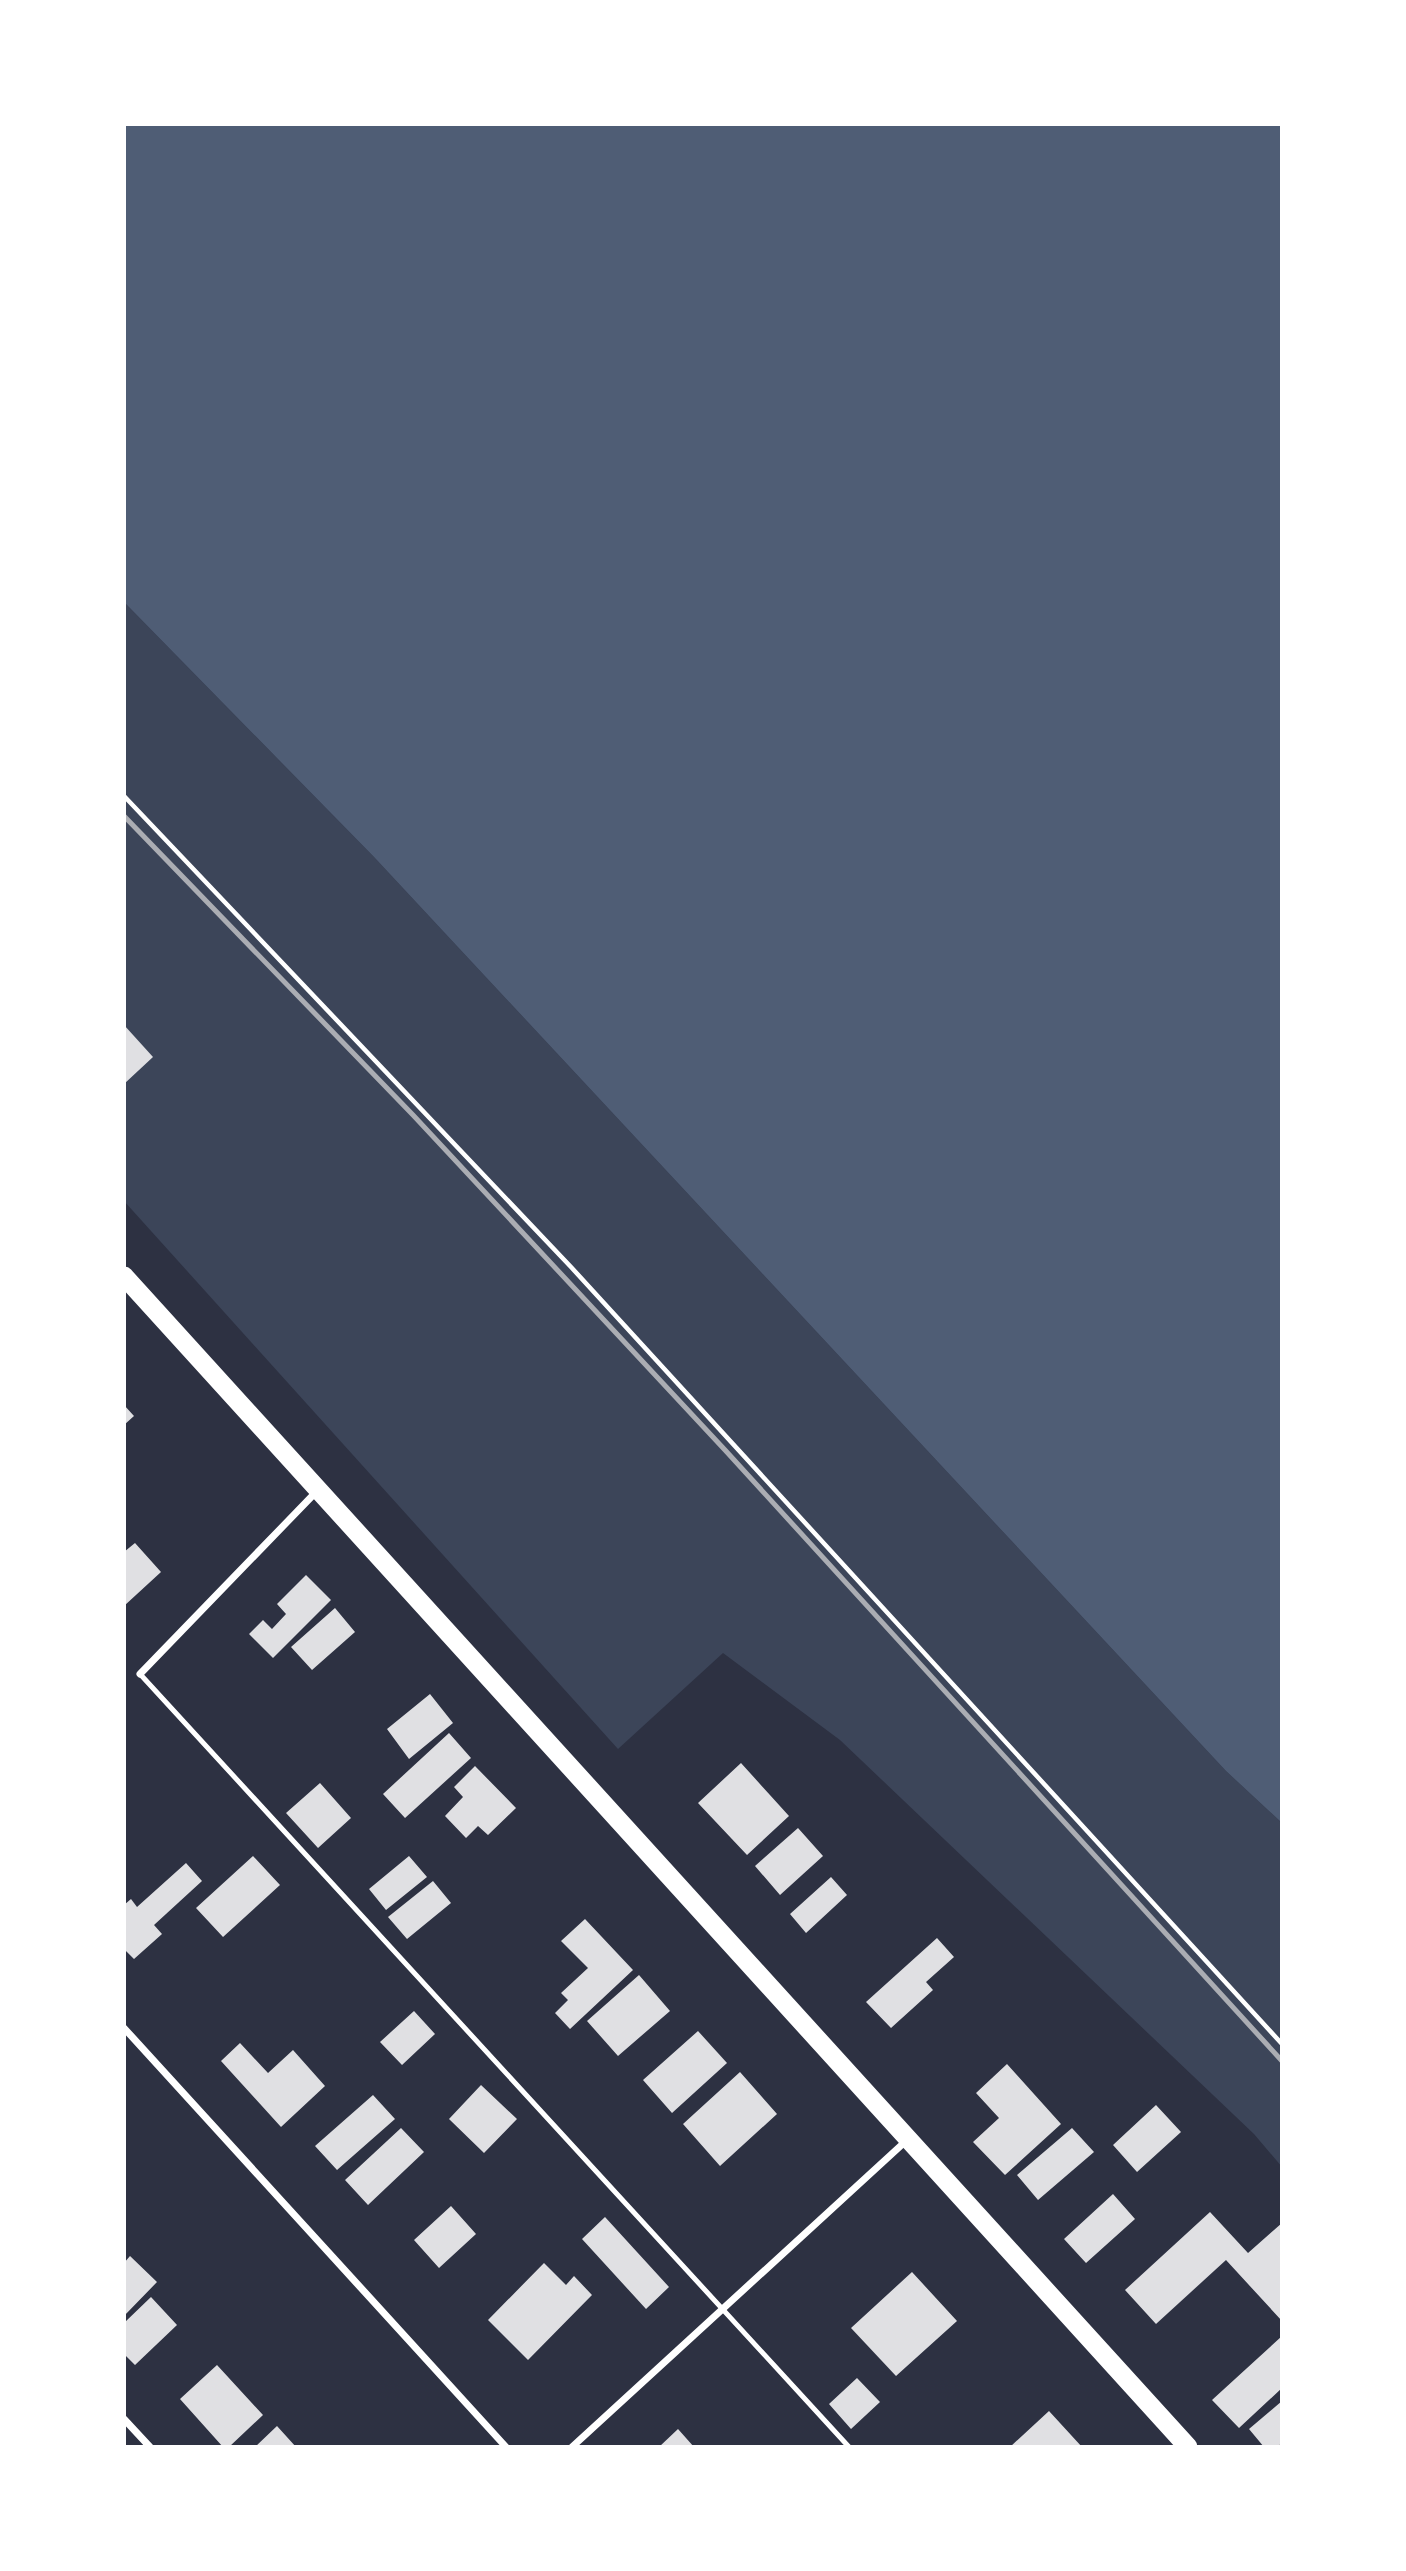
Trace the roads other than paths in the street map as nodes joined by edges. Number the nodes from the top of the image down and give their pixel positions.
1 (124, 1276) edge
2 (318, 1489) junction
3 (139, 1674) joint
4 (124, 2028) edge
5 (908, 2139) junction
6 (724, 2308) junction
7 (124, 2418) edge
8 (150, 2447) edge
9 (506, 2447) edge
10 (572, 2447) edge
11 (849, 2447) edge
12 (1188, 2447) edge

1 - 2 highway
2 - 3 street
2 - 5 highway
3 - 6 lane
4 - 9 street
5 - 6 street
5 - 12 highway
6 - 10 street
6 - 11 lane
7 - 8 street

